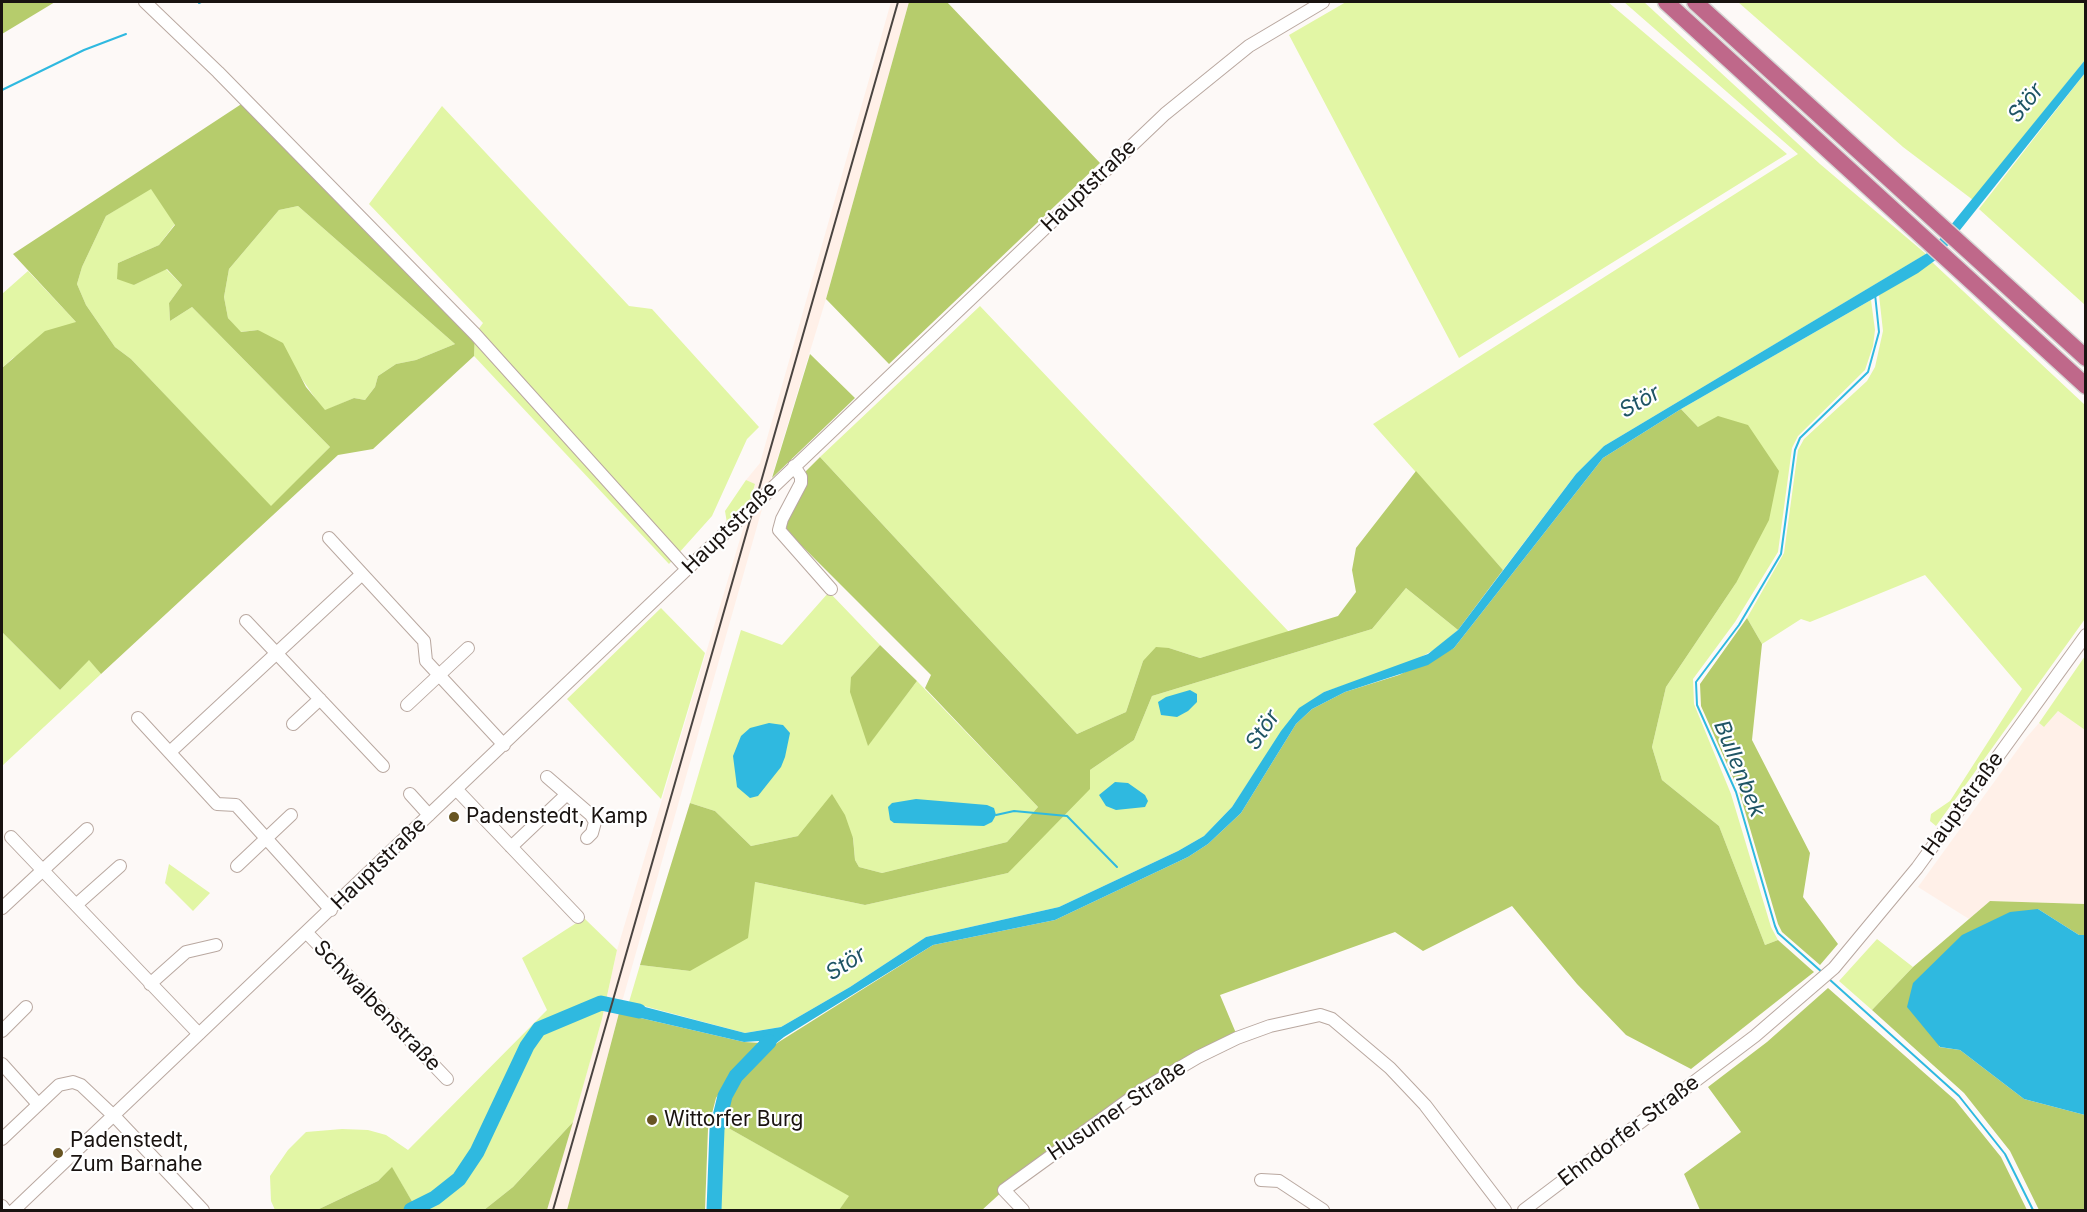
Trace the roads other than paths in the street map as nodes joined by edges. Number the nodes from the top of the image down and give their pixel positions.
1 (145, 2) edge
2 (1323, 2) edge
3 (1666, 2) edge
4 (1695, 2) edge
5 (2085, 358) edge
6 (2085, 386) edge
7 (794, 466) junction
8 (328, 538) dead end
9 (687, 568) junction
10 (362, 574) junction
11 (831, 589) dead end
12 (246, 621) dead end
13 (2085, 635) edge
14 (468, 648) dead end
15 (276, 652) junction
16 (439, 675) junction
17 (320, 699) junction
18 (407, 705) dead end
19 (138, 718) dead end
20 (293, 724) dead end
21 (504, 745) junction
22 (170, 752) junction
23 (383, 766) dead end
24 (547, 777) dead end
25 (456, 789) junction
26 (410, 794) dead end
27 (567, 794) junction
28 (291, 815) dead end
29 (429, 815) junction
30 (87, 829) dead end
31 (11, 837) dead end
32 (266, 838) junction
33 (587, 838) dead end
34 (511, 848) junction
35 (120, 866) dead end
36 (237, 866) dead end
37 (44, 870) junction
38 (76, 905) junction
39 (2, 908) edge
40 (331, 910) junction
41 (578, 917) dead end
42 (307, 933) junction
43 (216, 945) dead end
44 (150, 984) junction
45 (1816, 985) joint
46 (26, 1007) dead end
47 (2, 1031) edge
48 (199, 1034) junction
49 (2, 1064) edge
50 (447, 1079) dead end
51 (38, 1104) junction
52 (114, 1116) junction
53 (2, 1139) edge
54 (1261, 1180) dead end
55 (2, 1206) edge
56 (5, 1210) edge
57 (14, 1210) edge
58 (203, 1210) edge
59 (1023, 1210) edge
60 (1323, 1210) edge
61 (1505, 1210) edge
62 (1524, 1210) edge

1 - 9 street
2 - 7 street, Hauptstraße
3 - 6 highway
4 - 5 highway
7 - 9 street, Hauptstraße
7 - 11 street, Hauptstraße
8 - 10 street
9 - 21 street, Hauptstraße
10 - 15 street
10 - 16 street
12 - 15 street
13 - 45 street, Hauptstraße
14 - 16 street
15 - 17 street
15 - 22 street
16 - 18 street
16 - 21 street
17 - 20 street
17 - 23 street
19 - 22 street
21 - 25 street, Hauptstraße
22 - 32 street
24 - 27 street
25 - 29 street, Hauptstraße
25 - 34 street
26 - 29 street
27 - 33 street
27 - 34 street
28 - 32 street
29 - 40 street, Hauptstraße
30 - 37 street
31 - 37 street
32 - 36 street
32 - 40 street
34 - 41 street
35 - 38 street
37 - 38 street
37 - 39 street
38 - 44 street
40 - 42 street, Hauptstraße
42 - 48 street, Hauptstraße
42 - 50 street, Schwalbenstraße
43 - 44 street
44 - 48 street
45 - 62 street, Ehndorfer Straße
46 - 47 street
48 - 52 street, Hauptstraße
49 - 51 street
51 - 52 street
51 - 53 street
52 - 57 street, Hauptstraße
52 - 58 street
54 - 60 street
55 - 56 street
59 - 61 street, Husumer Straße

